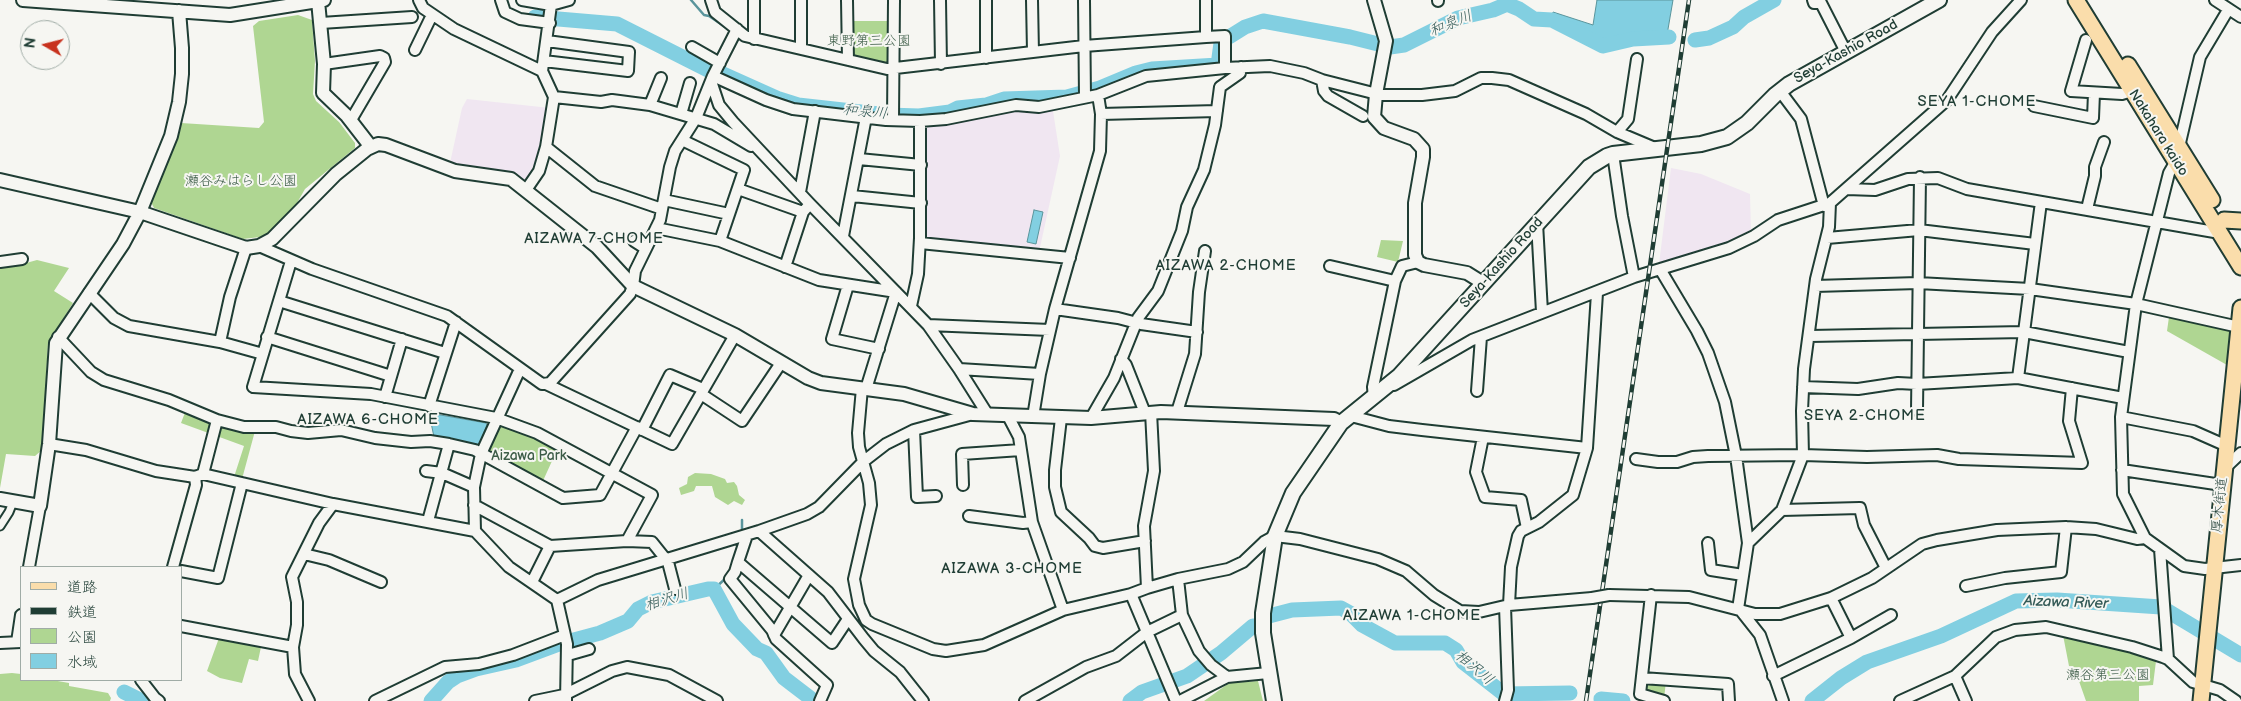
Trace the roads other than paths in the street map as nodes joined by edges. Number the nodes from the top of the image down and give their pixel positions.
1 (23, 0) edge
2 (321, 0) edge
3 (420, 0) edge
4 (501, 0) edge
5 (522, 0) edge
6 (569, 0) edge
7 (712, 0) edge
8 (721, 0) edge
9 (754, 0) edge
10 (801, 0) edge
11 (847, 0) edge
12 (894, 0) edge
13 (940, 0) edge
14 (986, 0) edge
15 (1032, 0) edge
16 (1084, 0) edge
17 (1206, 0) edge
18 (1374, 0) edge
19 (1813, 0) edge
20 (1939, 0) edge
21 (2021, 0) edge
22 (2076, 0) edge
23 (2087, 0) edge
24 (2214, 0) edge
25 (299, 2) edge
26 (551, 5) junction
27 (2228, 10) junction
28 (179, 12) junction
29 (715, 12) junction
30 (432, 15) junction
31 (412, 16) dead end
32 (2241, 17) edge
33 (550, 20) junction
34 (320, 23) junction
35 (737, 29) junction
36 (1206, 37) junction
37 (754, 39) junction
38 (2086, 40) dead end
39 (546, 41) junction
40 (1084, 46) junction
41 (692, 47) dead end
42 (801, 49) junction
43 (415, 50) dead end
44 (1032, 52) junction
45 (1846, 52) junction
46 (986, 58) junction
47 (1638, 59) dead end
48 (848, 60) junction
49 (324, 64) junction
50 (940, 64) junction
51 (543, 66) junction
52 (1241, 67) junction
53 (1225, 68) junction
54 (894, 69) junction
55 (715, 72) junction
56 (661, 78) dead end
57 (1322, 80) junction
58 (690, 83) dead end
59 (1780, 91) junction
60 (2132, 91) junction
61 (1085, 93) junction
62 (2094, 93) junction
63 (1376, 94) junction
64 (1098, 95) junction
65 (554, 97) junction
66 (650, 105) junction
67 (2034, 106) dead end
68 (815, 111) junction
69 (1217, 111) junction
70 (681, 114) junction
71 (1102, 114) junction
72 (893, 116) junction
73 (1363, 116) dead end
74 (866, 117) junction
75 (696, 118) junction
76 (351, 120) junction
77 (920, 121) junction
78 (1617, 132) junction
79 (682, 140) junction
80 (2104, 142) dead end
81 (371, 146) junction
82 (546, 147) junction
83 (1655, 148) junction
84 (763, 153) junction
85 (1613, 154) junction
86 (2177, 154) junction
87 (859, 159) junction
88 (921, 165) junction
89 (1920, 177) junction
90 (0, 180) edge
91 (738, 189) junction
92 (1847, 189) junction
93 (526, 190) junction
94 (800, 192) junction
95 (852, 196) junction
96 (2041, 202) junction
97 (921, 203) junction
98 (1827, 204) junction
99 (663, 205) junction
100 (807, 208) junction
101 (2088, 209) junction
102 (140, 212) junction
103 (730, 214) junction
104 (2156, 221) junction
105 (2241, 221) edge
106 (1537, 223) junction
107 (2222, 226) junction
108 (656, 228) junction
109 (1919, 230) junction
110 (843, 236) junction
111 (1827, 238) junction
112 (634, 241) dead end
113 (720, 241) junction
114 (920, 243) junction
115 (2036, 244) junction
116 (253, 247) junction
117 (645, 248) junction
118 (2241, 248) edge
119 (1205, 252) dead end
120 (1070, 258) junction
121 (22, 259) dead end
122 (0, 262) edge
123 (291, 262) junction
124 (1418, 262) junction
125 (1330, 266) dead end
126 (2241, 267) edge
127 (785, 268) junction
128 (1660, 269) junction
129 (1634, 277) junction
130 (1394, 281) junction
131 (1483, 283) junction
132 (1918, 283) junction
133 (848, 285) junction
134 (634, 286) junction
135 (1815, 286) junction
136 (2030, 289) junction
137 (896, 292) junction
138 (89, 293) junction
139 (1597, 293) junction
140 (279, 302) junction
141 (2136, 304) junction
142 (911, 306) junction
143 (2241, 308) edge
144 (1055, 309) junction
145 (1542, 312) junction
146 (2240, 318) edge
147 (456, 322) junction
148 (1136, 322) junction
149 (928, 325) junction
150 (1050, 330) junction
151 (1197, 332) junction
152 (2024, 332) junction
153 (1918, 333) junction
154 (735, 335) junction
155 (1810, 336) junction
156 (58, 337) junction
157 (268, 337) junction
158 (1481, 337) junction
159 (402, 339) junction
160 (220, 342) junction
161 (879, 349) junction
162 (2129, 352) junction
163 (445, 353) junction
164 (262, 354) junction
165 (1121, 359) junction
166 (781, 362) junction
167 (520, 369) junction
168 (959, 369) junction
169 (1040, 374) junction
170 (391, 376) junction
171 (2018, 378) junction
172 (546, 384) junction
173 (1917, 384) junction
174 (1803, 387) junction
175 (864, 388) junction
176 (2072, 388) junction
177 (702, 391) junction
178 (1477, 391) dead end
179 (1378, 395) junction
180 (385, 397) junction
181 (2123, 398) junction
182 (429, 406) junction
183 (1917, 410) dead end
184 (1148, 412) junction
185 (1177, 412) junction
186 (973, 414) junction
187 (988, 415) junction
188 (1008, 416) junction
189 (1033, 417) junction
190 (2121, 417) junction
191 (496, 418) junction
192 (1061, 418) junction
193 (1091, 418) junction
194 (1346, 419) junction
195 (217, 420) junction
196 (640, 428) junction
197 (914, 430) junction
198 (1483, 437) junction
199 (49, 444) junction
200 (449, 444) junction
201 (2226, 446) junction
202 (1587, 448) junction
203 (1021, 450) junction
204 (2241, 453) edge
205 (481, 454) junction
206 (1803, 455) junction
207 (1736, 456) junction
208 (1636, 459) dead end
209 (864, 461) junction
210 (2224, 469) junction
211 (2122, 470) junction
212 (426, 471) dead end
213 (442, 473) junction
214 (613, 474) junction
215 (199, 475) junction
216 (242, 483) junction
217 (962, 485) dead end
218 (2222, 485) junction
219 (474, 487) junction
220 (936, 496) dead end
221 (6, 500) edge
222 (333, 504) junction
223 (474, 505) junction
224 (40, 506) junction
225 (1782, 510) junction
226 (969, 516) dead end
227 (428, 521) junction
228 (1032, 522) junction
229 (0, 526) edge
230 (2066, 527) junction
231 (1527, 528) junction
232 (475, 531) junction
233 (759, 531) junction
234 (743, 535) junction
235 (1275, 536) junction
236 (2145, 538) junction
237 (626, 541) junction
238 (1145, 542) junction
239 (1708, 543) dead end
240 (1748, 543) junction
241 (550, 546) junction
242 (2160, 549) junction
243 (304, 554) junction
244 (666, 558) junction
245 (738, 562) junction
246 (29, 566) edge
247 (173, 566) edge
248 (2240, 567) edge
249 (1886, 568) junction
250 (2214, 568) junction
251 (182, 571) edge
252 (809, 575) junction
253 (1743, 575) junction
254 (1178, 579) junction
255 (381, 582) dead end
256 (532, 582) junction
257 (1966, 586) dead end
258 (1147, 588) junction
259 (675, 589) dead end
260 (1131, 594) junction
261 (1651, 594) junction
262 (1831, 598) junction
263 (557, 600) junction
264 (1507, 606) junction
265 (790, 608) junction
266 (1062, 610) junction
267 (1739, 610) junction
268 (1182, 615) junction
269 (1891, 615) dead end
270 (848, 619) junction
271 (182, 626) edge
272 (20, 628) edge
273 (1147, 632) junction
274 (774, 635) junction
275 (1851, 638) junction
276 (566, 639) junction
277 (19, 642) edge
278 (0, 643) edge
279 (293, 647) junction
280 (589, 649) dead end
281 (568, 655) junction
282 (2168, 659) junction
283 (1268, 673) junction
284 (1227, 676) junction
285 (1773, 676) junction
286 (1955, 676) junction
287 (1642, 678) junction
288 (142, 681) edge
289 (2202, 683) junction
290 (566, 696) edge
291 (1506, 696) edge
292 (159, 701) edge
293 (309, 701) edge
294 (374, 701) edge
295 (535, 701) edge
296 (717, 701) edge
297 (820, 701) edge
298 (923, 701) edge
299 (1025, 701) edge
300 (1176, 701) edge
301 (1180, 701) edge
302 (1274, 701) edge
303 (1664, 701) edge
304 (1729, 701) edge
305 (1783, 701) edge
306 (1900, 701) edge
307 (1966, 701) edge
308 (2201, 701) edge
309 (2236, 701) edge

1 - 28 street
2 - 25 street
2 - 34 street
3 - 30 street
4 - 33 street
5 - 26 street
6 - 26 street
7 - 29 street
8 - 29 street
9 - 37 street
10 - 42 street
11 - 48 street
12 - 54 street
13 - 50 street
14 - 46 street
15 - 44 street
16 - 40 street
17 - 36 street
18 - 63 street
19 - 45 street
20 - 45 main road, Seya-Kashio Road
21 - 92 street
22 - 60 main road, Nakahara kaido
23 - 86 main road, Nakahara kaido
24 - 27 street
25 - 28 street
26 - 33 street
27 - 32 street
27 - 86 street
28 - 102 street
29 - 35 street
30 - 43 street
30 - 51 street
31 - 34 street
33 - 39 street
34 - 49 street
35 - 37 street
35 - 55 street
36 - 40 street
36 - 53 street
37 - 42 street
38 - 62 street
39 - 51 street
39 - 51 street
40 - 44 street
40 - 61 street
41 - 55 street
42 - 48 street
44 - 46 street
45 - 59 main road, Seya-Kashio Road
46 - 50 street
47 - 78 street
48 - 54 street
49 - 76 street
49 - 76 street
50 - 54 street
51 - 65 street
52 - 53 street
52 - 57 street
52 - 69 street
53 - 64 street
54 - 72 street
55 - 68 street
55 - 75 street
55 - 84 street
56 - 66 street
57 - 63 street
57 - 73 street
58 - 70 street
59 - 83 main road, Seya-Kashio Road
59 - 98 street
60 - 62 street
60 - 86 main road, Nakahara kaido
61 - 64 street
61 - 77 street
62 - 67 street
63 - 78 street
63 - 124 street
64 - 71 street
65 - 66 street
65 - 82 street
66 - 70 street
68 - 74 street
68 - 94 street
69 - 71 street
69 - 148 street
70 - 75 street
71 - 120 street
72 - 74 street
72 - 77 street
74 - 87 street
75 - 79 street
75 - 84 street
76 - 81 street
77 - 88 street
78 - 83 street
79 - 91 street
79 - 99 street
80 - 101 street
81 - 93 street
81 - 116 street
82 - 93 street
82 - 99 street
83 - 85 main road, Seya-Kashio Road
84 - 94 street
85 - 106 main road, Seya-Kashio Road
85 - 129 street
86 - 104 street
86 - 107 main road, Nakahara kaido
87 - 88 street
87 - 95 street
88 - 97 street
89 - 92 street
89 - 96 street
89 - 109 street
90 - 102 street
91 - 100 street
91 - 103 street
92 - 98 street
93 - 134 street
94 - 100 street
95 - 97 street
95 - 110 street
96 - 101 street
96 - 115 street
97 - 114 street
98 - 111 street
98 - 128 street
99 - 103 street
99 - 108 street
100 - 110 street
100 - 127 street
101 - 104 street
102 - 116 street
102 - 138 street
103 - 113 street
104 - 107 street
104 - 141 street
105 - 107 main road
106 - 131 main road, Seya-Kashio Road
106 - 145 street
107 - 118 main road, Nakahara kaido
107 - 126 main road, Nakahara kaido
108 - 113 street
108 - 117 street
109 - 111 street
109 - 115 street
109 - 132 street
110 - 137 street
111 - 135 street
112 - 117 street
113 - 127 street
114 - 120 street
114 - 142 street
115 - 136 street
116 - 123 street
116 - 160 street
117 - 134 street
119 - 151 street
120 - 144 street
121 - 122 street
123 - 140 street
123 - 147 street
124 - 130 street
124 - 131 street
125 - 130 street
127 - 133 street
128 - 129 street
128 - 207 street
129 - 139 street
130 - 179 street
131 - 179 main road, Seya-Kashio Road
132 - 135 street
132 - 136 street
132 - 153 street
133 - 137 street
133 - 161 street
134 - 154 street
134 - 172 street
135 - 155 street
136 - 141 street
136 - 152 street
137 - 142 street
137 - 161 street
138 - 156 street
138 - 160 street
139 - 145 street
139 - 202 street
140 - 157 street
140 - 159 street
141 - 146 street
141 - 162 street
142 - 149 street
143 - 146 main road, 厚木街道
144 - 148 street
144 - 150 street
145 - 158 street
146 - 201 main road, 厚木街道
147 - 163 street
147 - 167 street
148 - 151 street
148 - 165 street
149 - 150 street
149 - 168 street
150 - 169 street
151 - 185 street
152 - 153 street
152 - 162 street
152 - 171 street
153 - 155 street
153 - 173 street
154 - 166 street
154 - 177 street
155 - 174 street
156 - 195 street
156 - 199 street
157 - 164 street
157 - 170 street
158 - 178 street
158 - 179 street
159 - 163 street
159 - 170 street
160 - 164 street
161 - 175 street
162 - 181 street
163 - 182 street
164 - 180 street
165 - 184 street
165 - 193 street
166 - 175 street
166 - 177 street
167 - 172 street
167 - 191 street
168 - 169 street
168 - 187 street
169 - 189 street
170 - 180 street
171 - 173 street
171 - 176 street
172 - 196 street
173 - 174 street
173 - 183 street
174 - 206 street
175 - 186 street
175 - 209 street
176 - 181 street
176 - 206 street
177 - 196 street
177 - 196 street
179 - 194 main road, Seya-Kashio Road
180 - 182 street
181 - 190 street
182 - 191 street
184 - 185 street
184 - 193 street
184 - 238 street
185 - 194 street
186 - 187 street
186 - 197 street
187 - 188 street
188 - 189 street
188 - 203 street
189 - 192 street
190 - 201 street
190 - 211 street
191 - 205 street
191 - 214 street
192 - 193 street
192 - 238 street
194 - 198 street
194 - 235 main road, Seya-Kashio Road
195 - 200 street
195 - 215 street
196 - 214 street
197 - 209 street
197 - 220 street
198 - 202 street
198 - 231 street
199 - 215 street
199 - 224 street
200 - 205 street
200 - 213 street
201 - 210 main road, 厚木街道
202 - 231 street
203 - 217 street
203 - 228 street
204 - 210 street
205 - 214 street
205 - 219 street
206 - 207 street
206 - 225 street
207 - 208 street
207 - 240 street
209 - 233 street
209 - 266 street
210 - 218 main road, 厚木街道
211 - 218 street
211 - 236 street
212 - 213 street
213 - 219 street
213 - 227 street
214 - 237 street
215 - 216 street
215 - 247 street
216 - 222 street
216 - 251 street
218 - 250 main road, 厚木街道
219 - 223 street
221 - 224 street
221 - 229 street
222 - 227 street
222 - 243 street
223 - 232 street
223 - 241 street
224 - 246 street
225 - 240 street
225 - 249 street
226 - 228 street
227 - 232 street
228 - 266 street
230 - 236 street
230 - 249 street
230 - 257 street
231 - 264 street
232 - 256 street
233 - 234 street
233 - 252 street
234 - 244 street
234 - 245 street
235 - 254 street
235 - 264 street
235 - 283 main road, Seya-Kashio Road
236 - 242 street
237 - 241 street
237 - 244 street
238 - 258 street
239 - 253 street
240 - 253 street
241 - 256 street
242 - 250 street
242 - 282 street
243 - 255 street
243 - 279 street
244 - 259 street
244 - 263 street
245 - 265 street
245 - 274 street
248 - 250 street
249 - 262 street
250 - 289 main road, 厚木街道
252 - 265 street
252 - 270 street
253 - 267 street
254 - 258 street
254 - 268 street
256 - 263 street
258 - 260 street
260 - 266 street
260 - 273 street
261 - 264 street, bridge
261 - 267 street
261 - 287 street
262 - 267 street
262 - 275 street
263 - 276 street
264 - 291 street
265 - 270 street
265 - 274 street
267 - 285 street
268 - 273 street
268 - 284 street
269 - 275 street
270 - 298 street
271 - 279 street
272 - 277 street
273 - 299 street
273 - 300 street
274 - 297 street
275 - 285 street
276 - 281 street
276 - 294 street
277 - 278 street
279 - 293 street
280 - 281 street
281 - 290 street
282 - 286 street
282 - 289 street
283 - 284 street
283 - 302 main road, Seya-Kashio Road
284 - 301 street
285 - 305 street
286 - 306 street
286 - 307 street
287 - 303 street
287 - 304 street
288 - 292 street
289 - 308 main road, 厚木街道
289 - 309 street
290 - 295 street
290 - 296 street

